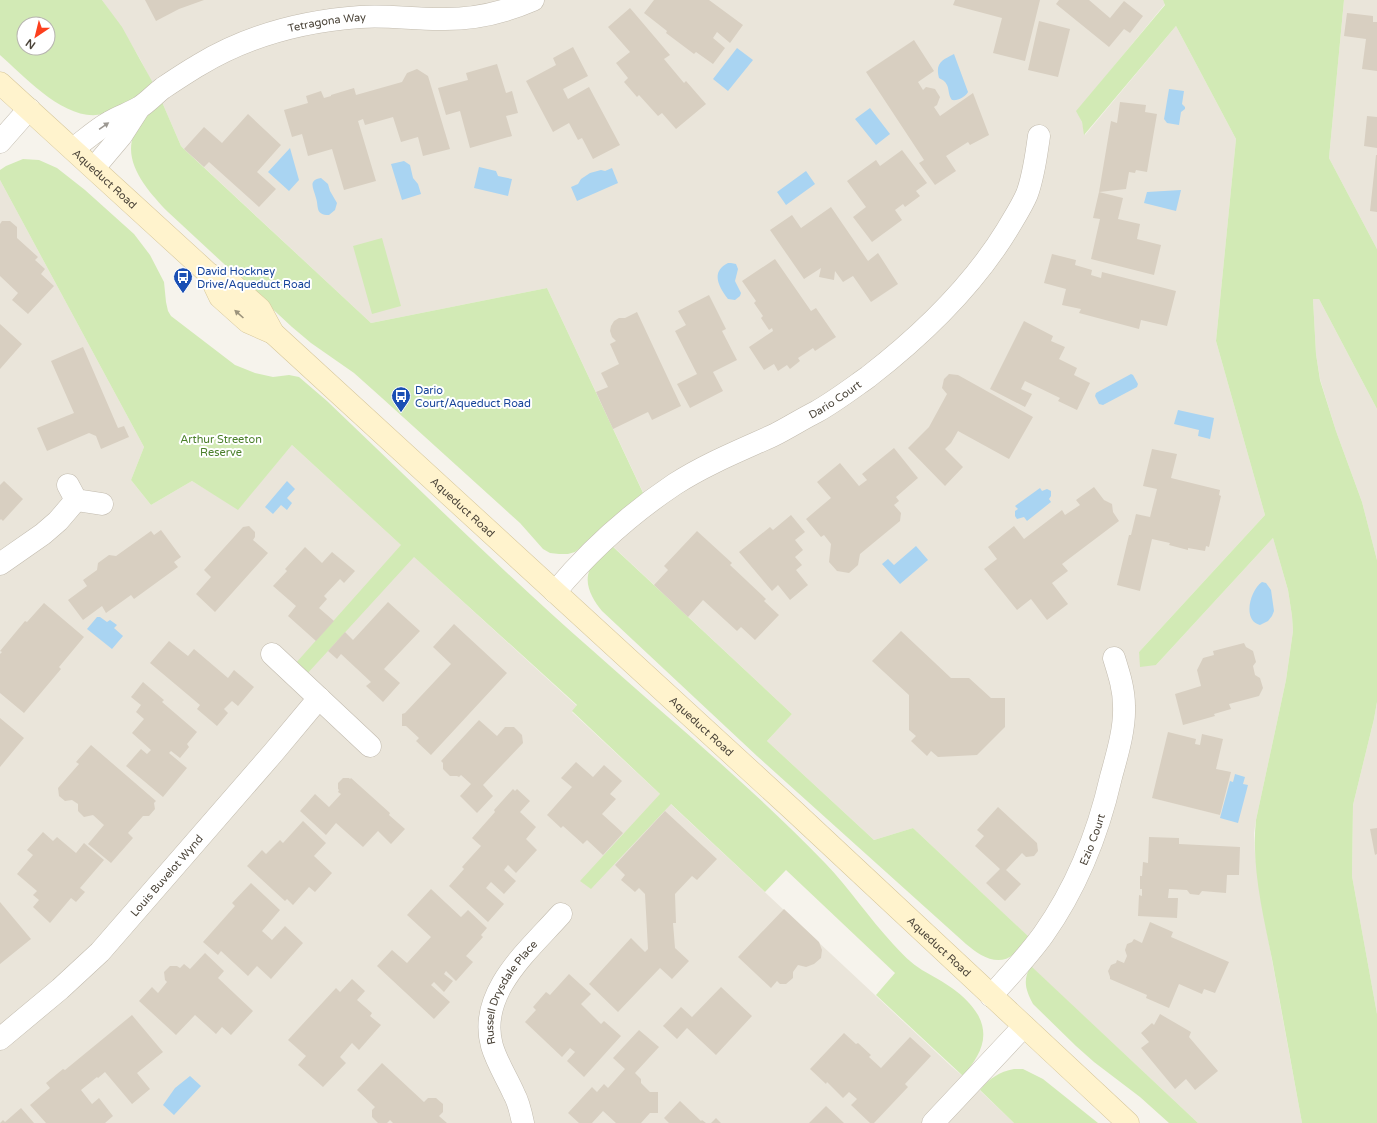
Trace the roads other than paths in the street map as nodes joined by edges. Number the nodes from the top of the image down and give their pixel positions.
1 (533, 0) edge
2 (0, 83) edge
3 (139, 108) junction
4 (29, 109) junction
5 (1039, 136) dead end
6 (0, 142) edge
7 (73, 149) junction
8 (94, 168) junction
9 (102, 504) dead end
10 (0, 564) edge
11 (555, 592) junction
12 (272, 654) dead end
13 (1114, 658) dead end
14 (318, 698) junction
15 (370, 746) dead end
16 (561, 914) dead end
17 (991, 996) junction
18 (1024, 1026) junction
19 (0, 1039) edge
20 (523, 1123) edge
21 (933, 1123) edge
22 (1128, 1123) edge

1 - 3 street, Tetragona Way
2 - 4 main road, Aqueduct Road
7 -> 3 street, Tetragona Way
3 - 8 street, Tetragona Way
4 - 6 street
4 - 7 main road, Aqueduct Road
5 - 11 street, Dario Court
7 - 8 main road, Aqueduct Road
8 - 11 main road, Aqueduct Road
9 - 10 street
11 - 17 main road, Aqueduct Road
12 - 14 street
13 - 17 street, Ezio Court
14 - 15 street
14 - 19 street, Louis Buvelot Wynd
16 - 20 street, Russell Drysdale Place
17 - 18 main road, Aqueduct Road
18 - 21 street
18 - 22 main road, Aqueduct Road

